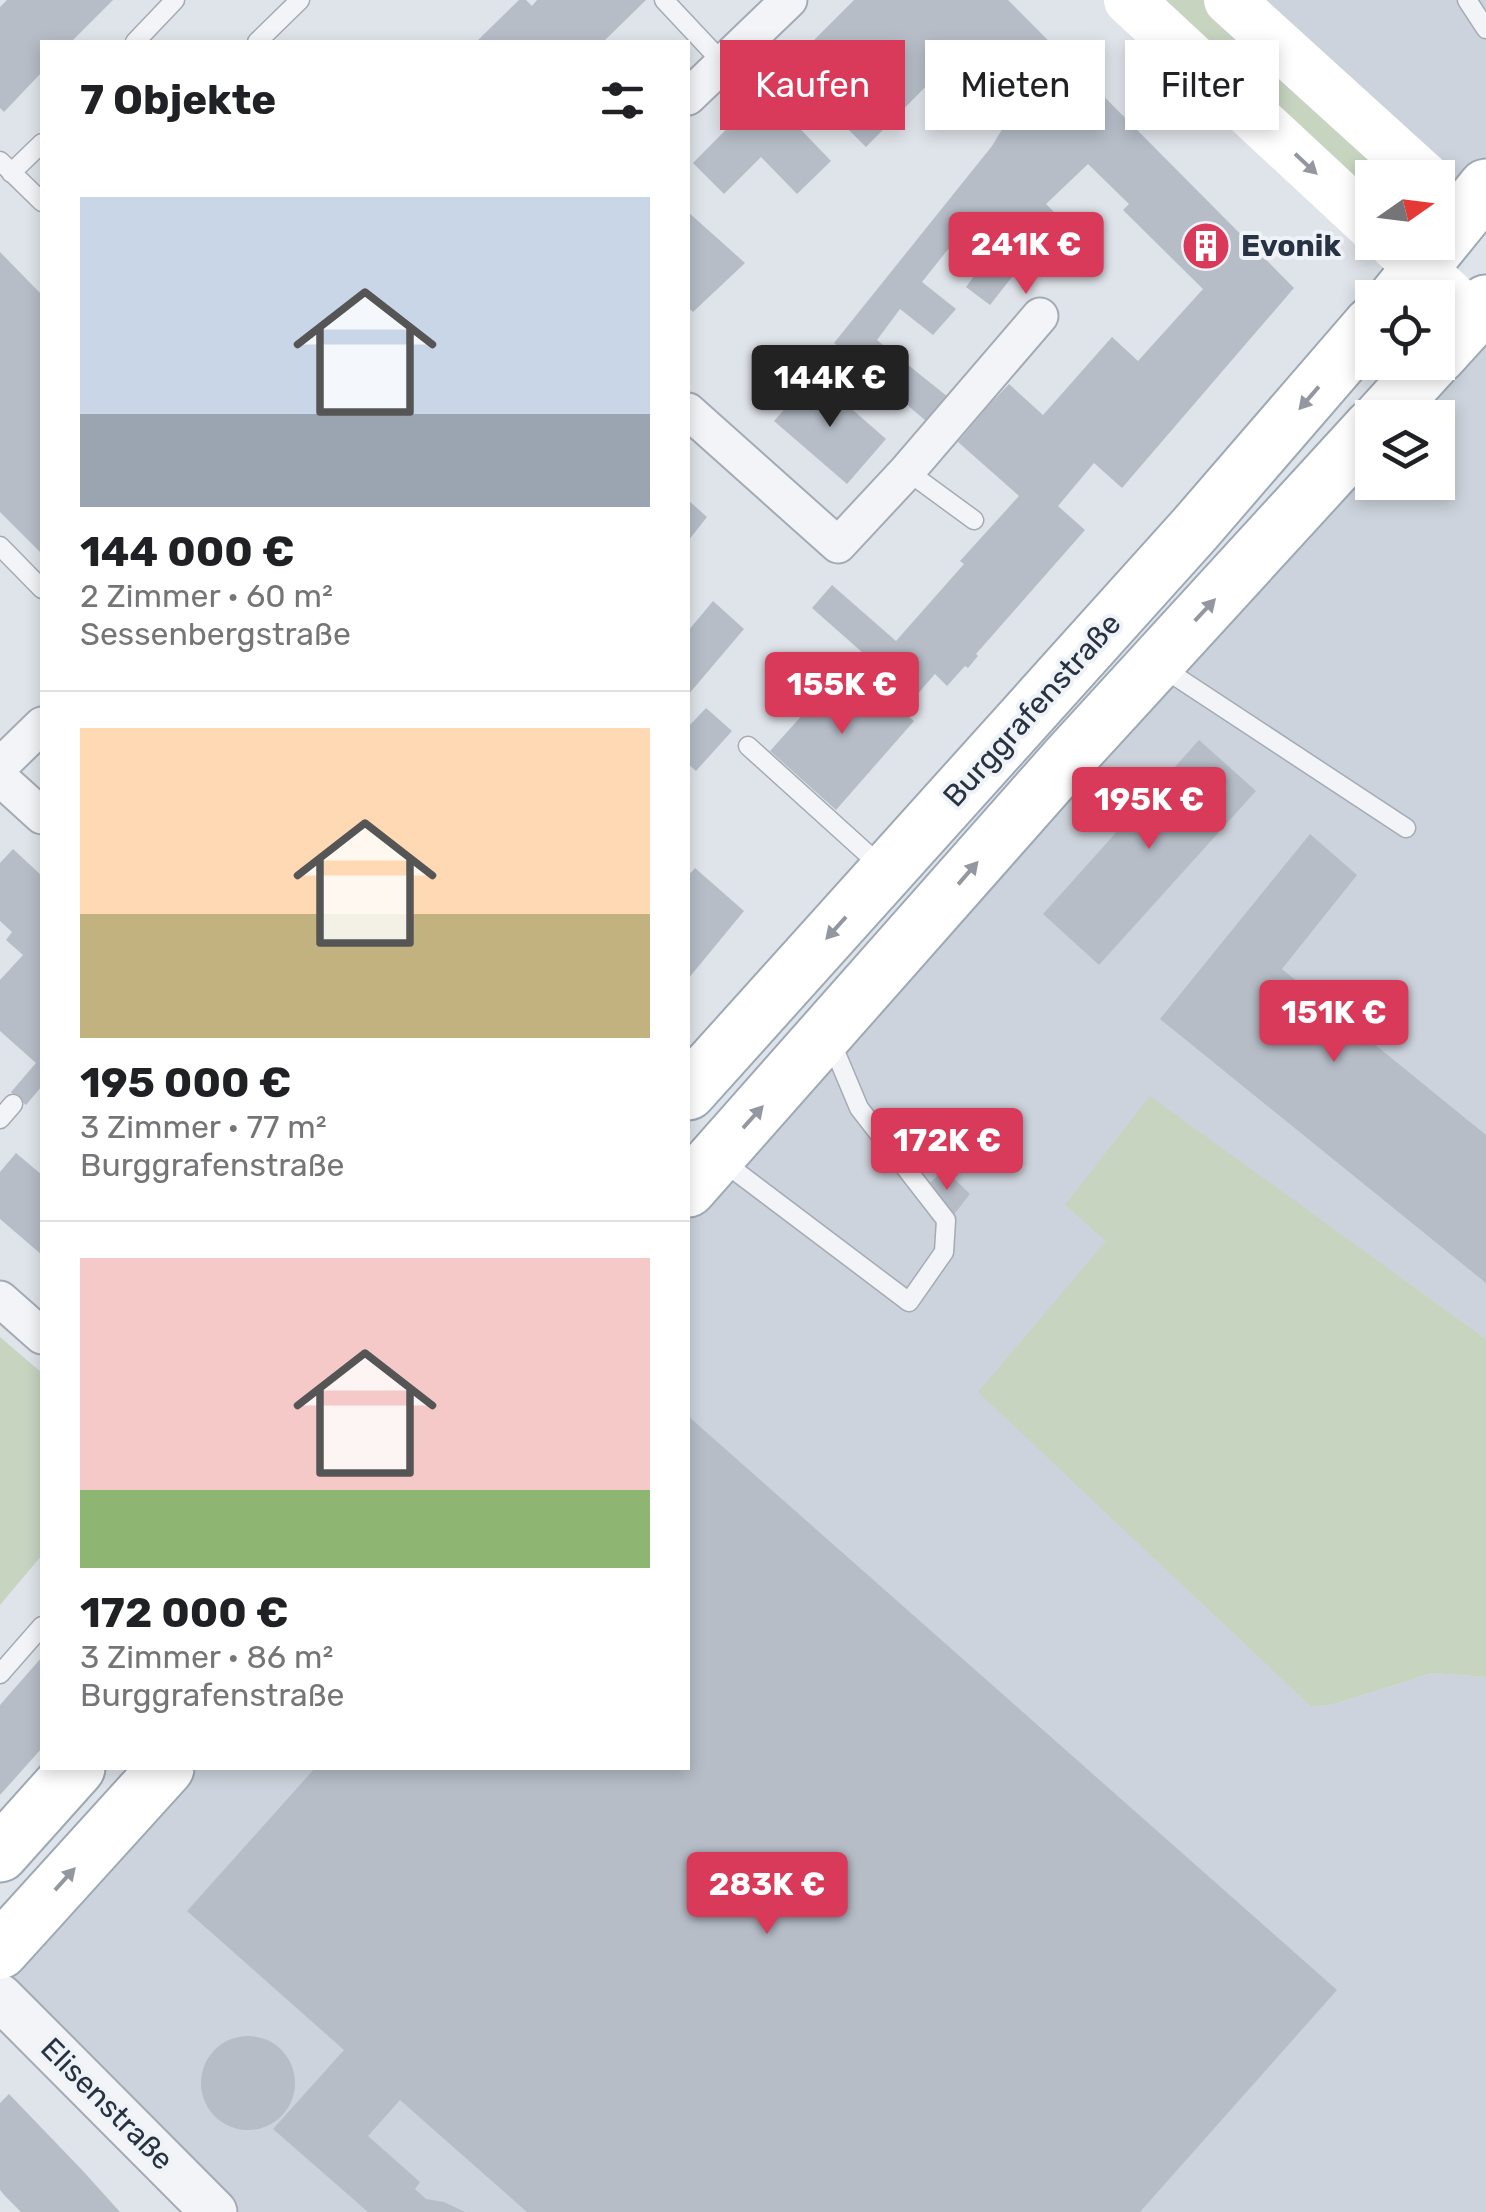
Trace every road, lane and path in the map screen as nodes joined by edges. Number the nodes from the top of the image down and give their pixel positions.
1 (175, 0) edge
2 (300, 0) edge
3 (664, 0) edge
4 (789, 0) edge
5 (1129, 0) edge
6 (1229, 0) edge
7 (1467, 0) edge
8 (1486, 29) edge
9 (137, 40) edge
10 (259, 40) edge
11 (747, 40) edge
12 (720, 60) edge
13 (720, 66) edge
14 (690, 95) edge
15 (40, 144) edge
16 (1406, 160) edge
17 (6, 167) edge
18 (40, 200) edge
19 (1469, 205) edge
20 (1355, 210) edge
21 (1403, 270) edge
22 (1040, 316) dead end
23 (1465, 325) edge
24 (1355, 344) edge
25 (1416, 380) edge
26 (1397, 400) edge
27 (690, 414) edge
28 (1355, 446) edge
29 (907, 471) junction
30 (974, 520) dead end
31 (0, 546) edge
32 (40, 588) edge
33 (1156, 663) junction
34 (40, 727) edge
35 (748, 746) dead end
36 (0, 766) edge
37 (0, 778) edge
38 (40, 814) edge
39 (1406, 828) dead end
40 (887, 872) junction
41 (828, 1034) junction
42 (690, 1090) edge
43 (13, 1104) dead end
44 (0, 1119) edge
45 (702, 1173) edge
46 (0, 1299) edge
47 (40, 1334) edge
48 (40, 1628) edge
49 (0, 1674) edge
50 (75, 1770) edge
51 (164, 1770) edge
52 (0, 1854) edge
53 (0, 1952) edge
54 (0, 1997) edge
55 (214, 2212) edge

1 - 9 lane
2 - 10 lane
3 - 12 lane
4 - 11 street
5 -> 20 main road
6 - 16 main road
7 - 8 lane
13 - 14 street
15 - 17 lane
17 - 18 lane
19 - 21 main road
21 - 23 main road
22 - 29 street
24 -> 40 main road, Burggrafenstraße
25 - 26 main road
27 - 29 street
33 -> 28 main road, Burggrafenstraße
29 - 30 lane
31 - 32 lane
33 - 39 lane
41 -> 33 main road, Burggrafenstraße
34 - 36 street
35 - 40 lane
37 - 38 street
40 -> 42 main road, Burggrafenstraße
45 -> 41 main road, Burggrafenstraße
41 - 45 lane
43 - 44 lane
46 - 47 street
48 - 49 lane
50 - 52 main road
53 -> 51 main road
54 - 55 street, Elisenstraße

